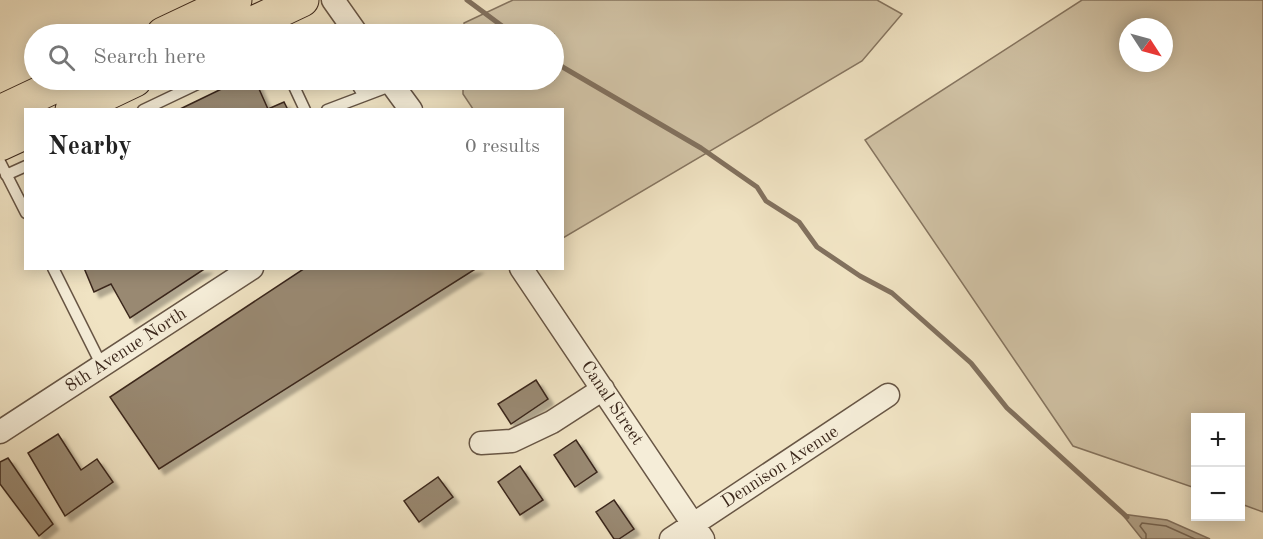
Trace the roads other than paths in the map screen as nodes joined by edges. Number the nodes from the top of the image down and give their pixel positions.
1 (235, 0) edge
2 (303, 0) edge
3 (333, 0) edge
4 (184, 24) edge
5 (260, 24) edge
6 (350, 24) edge
7 (47, 90) edge
8 (158, 90) edge
9 (296, 90) edge
10 (360, 90) edge
11 (376, 90) edge
12 (397, 90) edge
13 (139, 94) edge
14 (364, 96) junction
15 (80, 108) edge
16 (304, 108) edge
17 (332, 108) edge
18 (410, 108) edge
19 (0, 112) edge
20 (24, 134) edge
21 (3, 159) edge
22 (0, 162) edge
23 (24, 165) edge
24 (24, 208) edge
25 (54, 270) edge
26 (249, 270) edge
27 (522, 270) edge
28 (102, 366) junction
29 (603, 389) junction
30 (888, 395) dead end
31 (0, 432) edge
32 (482, 443) dead end
33 (698, 531) edge
34 (671, 539) edge

1 - 4 main road
2 - 5 main road
3 - 6 street
7 - 19 main road
8 - 13 lane
9 - 16 lane
10 - 14 lane
11 - 14 lane
12 - 18 street
13 - 15 main road
14 - 17 lane
20 - 21 main road
21 - 22 lane
21 - 23 lane
21 - 24 lane
25 - 28 lane
26 - 28 street, 8th Avenue North
27 - 29 street, Canal Street
28 - 31 street, 8th Avenue North
29 - 32 street
29 - 33 street, Canal Street
30 - 33 street, Dennison Avenue
33 - 34 street, Dennison Avenue

